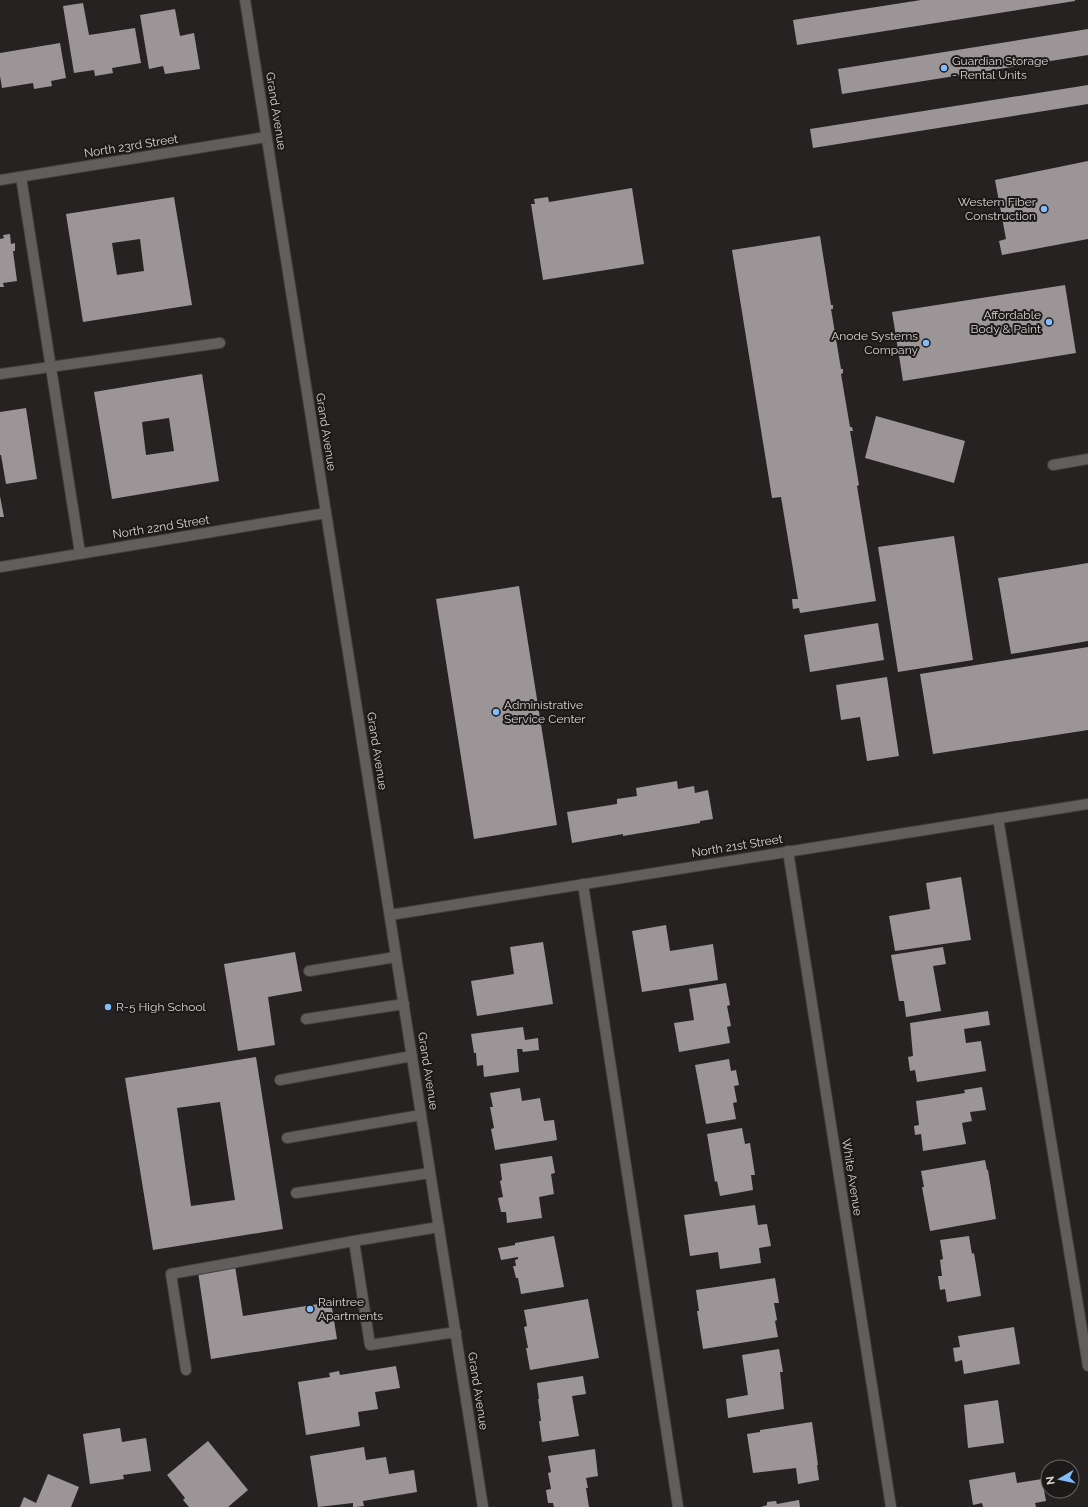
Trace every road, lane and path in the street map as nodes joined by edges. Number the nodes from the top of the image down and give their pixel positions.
1 (245, 0) edge
2 (266, 137) junction
3 (22, 177) junction
4 (0, 180) edge
5 (220, 343) dead end
6 (51, 367) junction
7 (0, 374) edge
8 (1088, 459) edge
9 (1053, 465) dead end
10 (326, 513) junction
11 (80, 553) junction
12 (0, 567) edge
13 (1088, 804) edge
14 (998, 818) junction
15 (788, 852) junction
16 (583, 884) junction
17 (390, 915) junction
18 (396, 957) junction
19 (309, 971) dead end
20 (404, 1004) junction
21 (306, 1019) dead end
22 (412, 1056) junction
23 (280, 1080) dead end
24 (421, 1115) junction
25 (287, 1138) dead end
26 (430, 1173) junction
27 (296, 1193) dead end
28 (439, 1228) junction
29 (354, 1241) junction
30 (456, 1332) junction
31 (1088, 1366) edge
32 (186, 1370) dead end
33 (483, 1507) edge
34 (678, 1507) edge
35 (891, 1507) edge

1 - 2 street, Grand Avenue
2 - 3 street, North 23rd Street
2 - 10 street, Grand Avenue
3 - 4 street, North 23rd Street
3 - 6 street
5 - 6 street
6 - 7 street
6 - 11 street
8 - 9 street
10 - 11 street, North 22nd Street
10 - 17 street, Grand Avenue
11 - 12 street, North 22nd Street
13 - 14 street, North 21st Street
14 - 15 street, North 21st Street
14 - 31 street
15 - 16 street, North 21st Street
15 - 35 street, White Avenue
16 - 17 street, North 21st Street
16 - 34 street
17 - 18 street, Grand Avenue
18 - 19 street
18 - 20 street, Grand Avenue
20 - 21 street
20 - 22 street, Grand Avenue
22 - 23 street
22 - 24 street, Grand Avenue
24 - 25 street
24 - 26 street, Grand Avenue
26 - 27 street
26 - 28 street, Grand Avenue
28 - 29 street
28 - 30 street, Grand Avenue
29 - 30 street
29 - 32 street
30 - 33 street, Grand Avenue

